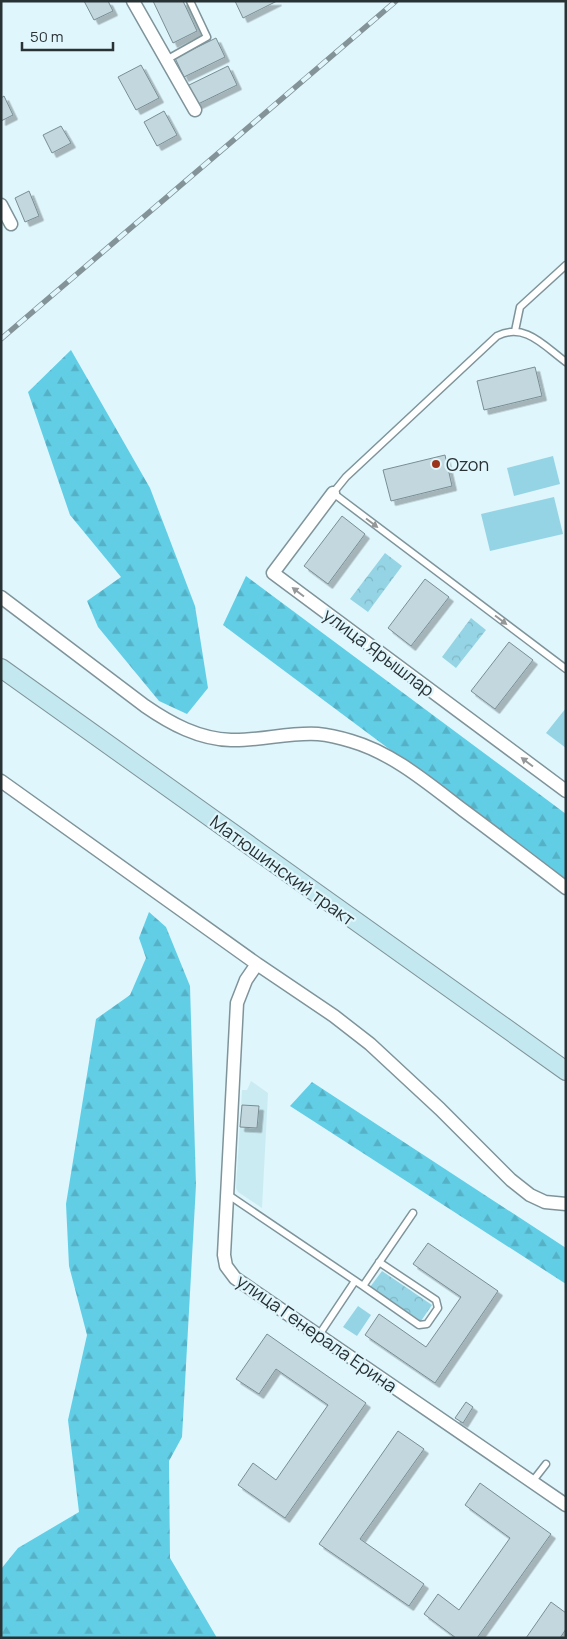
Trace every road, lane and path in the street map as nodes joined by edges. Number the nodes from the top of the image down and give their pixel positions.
1 (133, 1) edge
2 (190, 1) edge
3 (166, 60) junction
4 (194, 110) dead end
5 (1, 205) edge
6 (11, 224) dead end
7 (566, 265) edge
8 (515, 330) junction
9 (566, 362) edge
10 (332, 493) junction
11 (1, 597) edge
12 (1, 668) edge
13 (566, 669) edge
14 (1, 781) edge
15 (566, 791) edge
16 (566, 888) edge
17 (257, 964) junction
18 (566, 1071) edge
19 (227, 1194) junction
20 (566, 1204) edge
21 (413, 1213) dead end
22 (379, 1262) junction
23 (355, 1281) junction
24 (363, 1286) junction
25 (319, 1335) junction
26 (546, 1464) dead end
27 (532, 1482) junction
28 (566, 1505) edge

1 - 3 street
2 - 3 lane
3 - 4 street
5 - 6 street
7 - 8 lane
8 - 9 lane
8 - 10 lane
10 -> 13 lane
15 -> 10 street, улица Ярышлар
11 - 16 street
12 - 18 main road, Матюшинский тракт
14 - 17 street
17 - 19 street, улица Генерала Ерина
17 - 20 street
19 - 23 lane
19 - 25 street, улица Генерала Ерина
21 - 22 lane
22 - 24 lane
22 - 24 lane
23 - 24 lane
23 - 25 lane
25 - 27 street, улица Генерала Ерина
26 - 27 lane
27 - 28 street, улица Генерала Ерина

